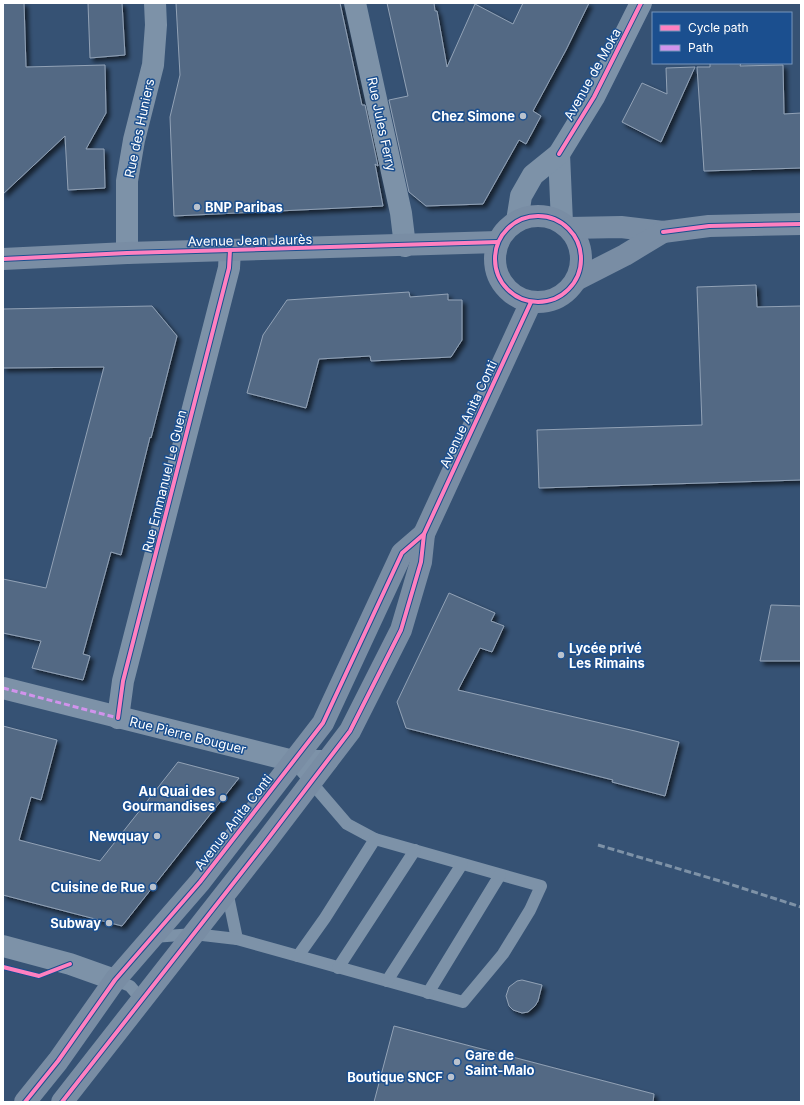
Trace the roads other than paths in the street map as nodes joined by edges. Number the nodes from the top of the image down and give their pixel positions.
1 (155, 3) edge
2 (356, 3) edge
3 (641, 3) edge
4 (559, 154) junction
5 (517, 221) junction
6 (801, 224) edge
7 (566, 225) junction
8 (663, 232) junction
9 (498, 242) junction
10 (405, 246) junction
11 (230, 250) junction
12 (127, 253) junction
13 (3, 259) edge
14 (578, 278) junction
15 (531, 302) junction
16 (424, 534) junction
17 (3, 688) edge
18 (118, 718) junction
19 (293, 761) junction
20 (327, 761) junction
21 (311, 782) junction
22 (375, 839) junction
23 (415, 850) junction
24 (462, 864) junction
25 (500, 875) junction
26 (227, 891) junction
27 (194, 934) junction
28 (153, 937) junction
29 (237, 939) junction
30 (3, 946) edge
31 (298, 956) junction
32 (338, 968) junction
33 (115, 980) junction
34 (387, 981) junction
35 (428, 993) junction
36 (142, 1000) junction
37 (26, 1102) edge
38 (62, 1102) edge

1 - 12 street, Rue des Huniers
2 - 10 street, Rue Jules Ferry
3 - 4 street, Avenue de Moka
4 - 5 street, Avenue de Moka
4 - 7 street
5 - 7 street
5 - 9 street
6 - 8 street
7 - 8 street
7 - 14 street
8 - 14 street
9 - 10 street, Avenue Jean Jaurès
9 - 15 street
10 - 11 street, Avenue Jean Jaurès
11 - 12 street, Avenue Jean Jaurès
11 - 18 street, Rue Emmanuel Le Guen
12 - 13 street, Avenue Jean Jaurès
14 - 15 street
15 - 16 street, Avenue Anita Conti
16 - 19 street, Avenue Anita Conti
16 - 20 street, Avenue Anita Conti
17 - 18 street, Rue Pierre Bouguer
18 - 19 street, Rue Pierre Bouguer
19 - 20 street, Rue Pierre Bouguer
19 - 21 lane
19 - 28 street, Avenue Anita Conti
20 - 21 street, Avenue Anita Conti
21 - 22 lane
21 - 26 street, Avenue Anita Conti
22 - 23 lane
22 - 31 lane
23 - 24 lane
23 - 32 lane
24 - 25 lane
24 - 34 lane
25 - 35 lane
25 - 35 lane
26 - 27 street, Avenue Anita Conti
26 - 29 lane
27 - 28 lane
27 - 29 lane
27 - 36 street, Avenue Anita Conti
28 - 33 street, Avenue Anita Conti
29 - 31 lane
30 - 33 street
31 - 32 lane
32 - 34 lane
33 - 36 lane
33 - 37 street, Avenue Anita Conti
34 - 35 lane
36 - 38 street, Avenue Anita Conti

